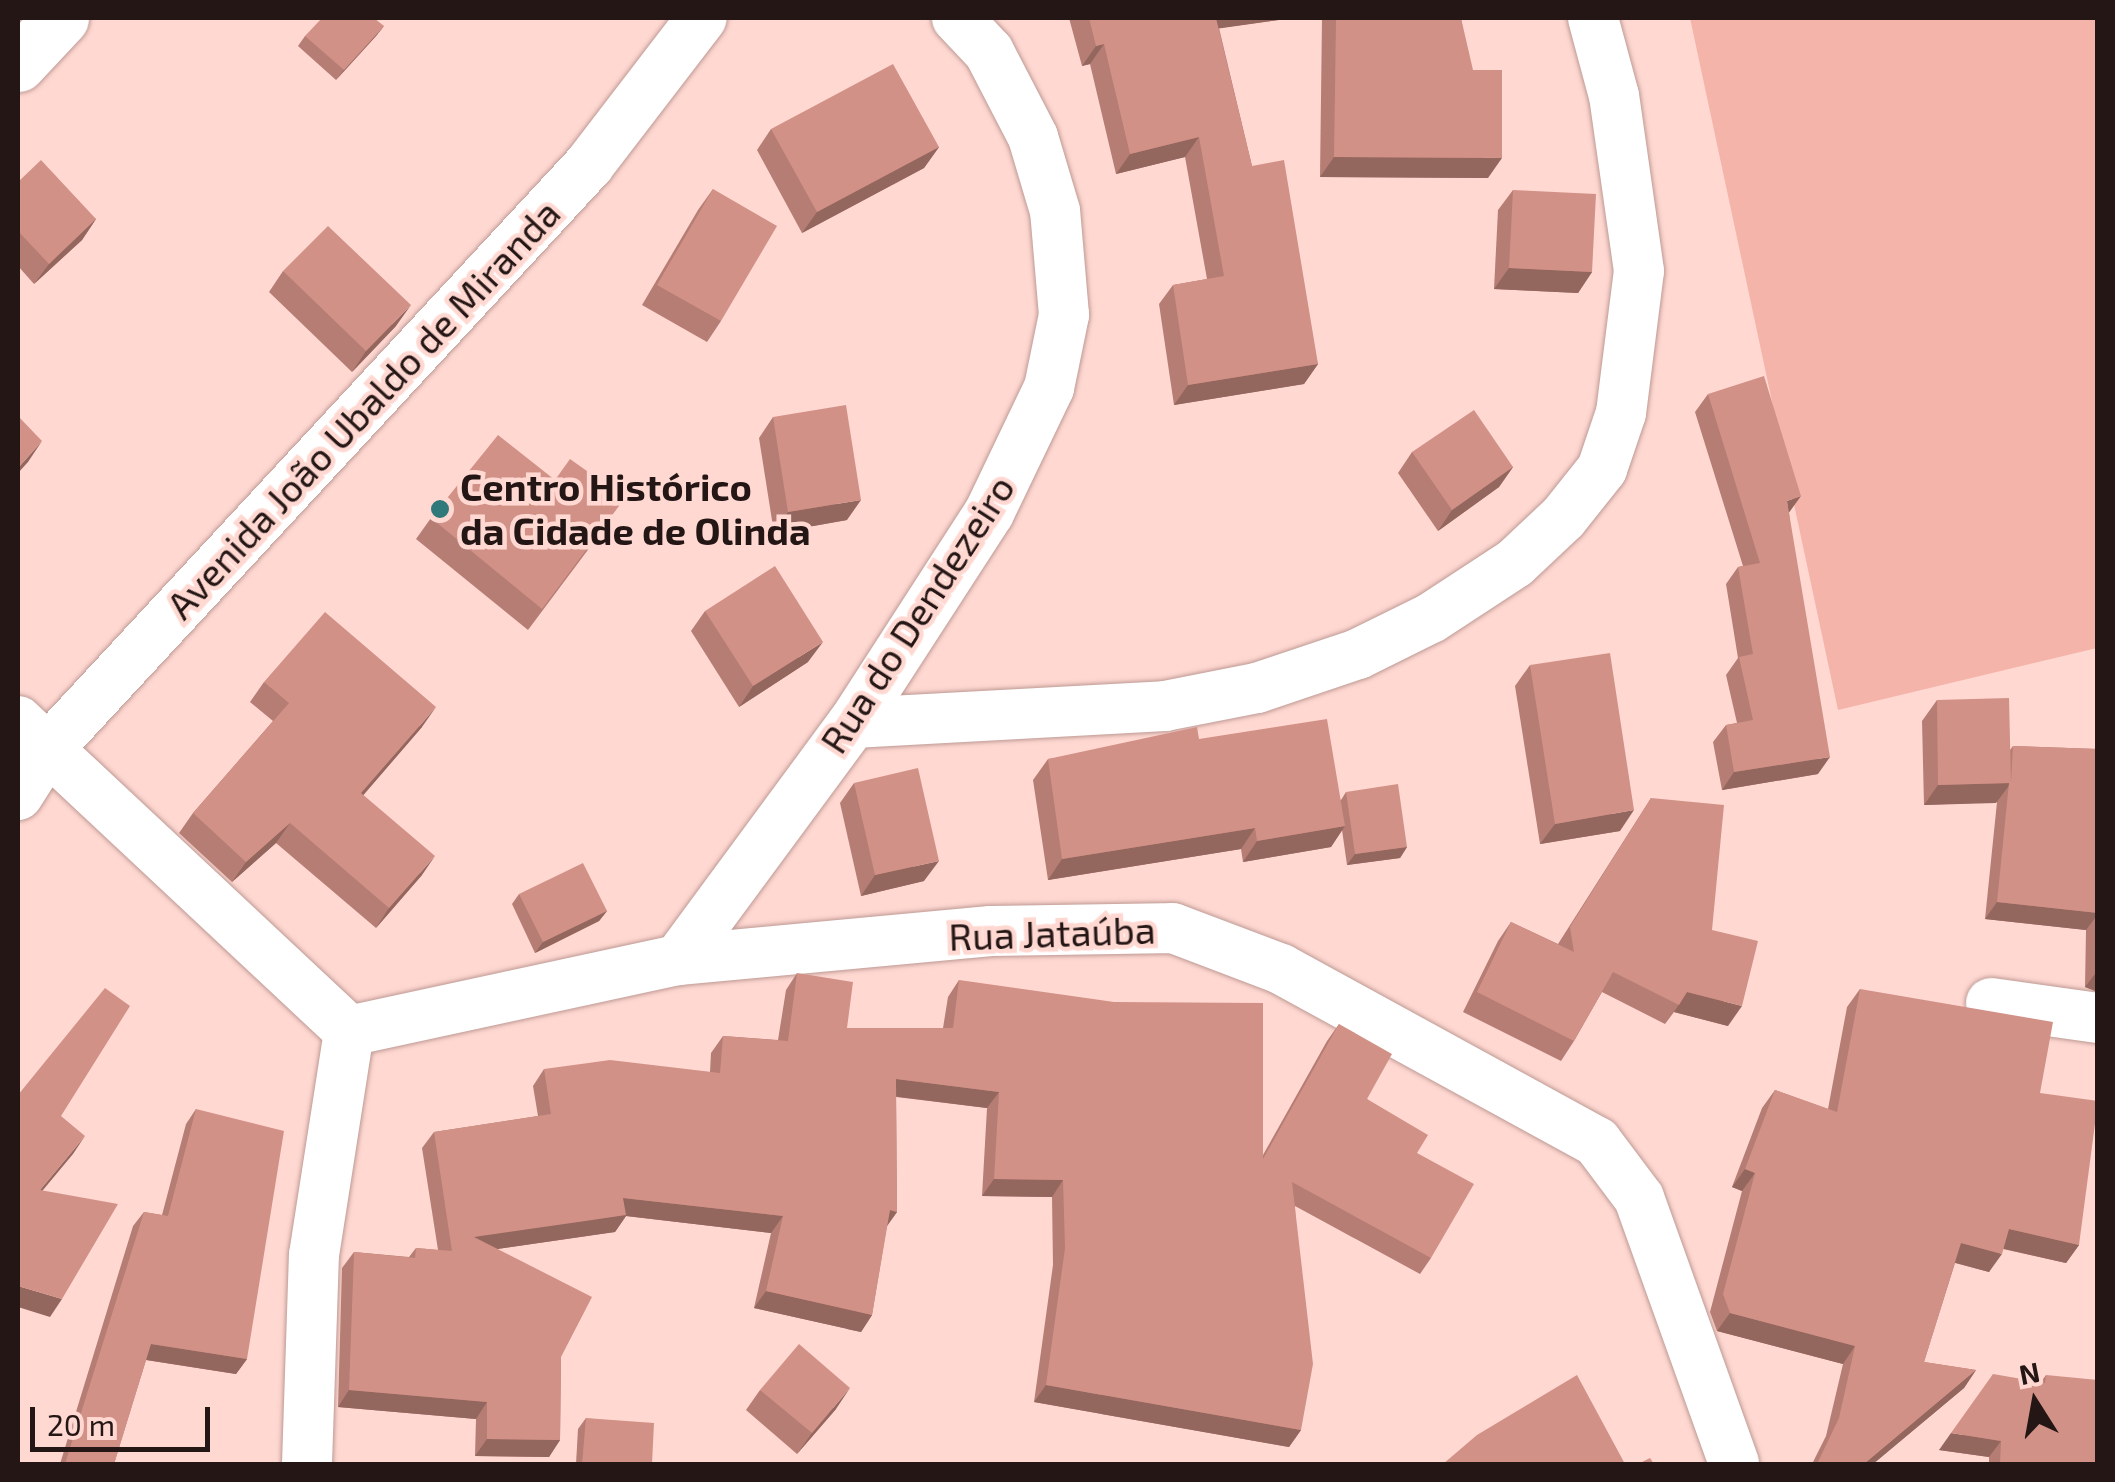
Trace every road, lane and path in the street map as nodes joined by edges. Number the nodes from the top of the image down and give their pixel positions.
1 (60, 18) edge
2 (702, 18) edge
3 (957, 18) edge
4 (1594, 18) edge
5 (18, 64) edge
6 (853, 723) junction
7 (32, 736) edge
8 (18, 795) edge
9 (678, 960) junction
10 (1991, 1003) dead end
11 (2098, 1018) edge
12 (350, 1032) junction
13 (307, 1464) edge
14 (1734, 1464) edge

1 - 5 street
2 - 7 street, Avenida João Ubaldo de Miranda
3 - 6 street, Rua do Dendezeiro
4 - 6 street
6 - 9 street, Rua do Dendezeiro
7 - 8 street, Avenida João Ubaldo de Miranda
7 - 12 street
9 - 12 street, Rua Jataúba
9 - 14 street, Rua Jataúba
10 - 11 street
12 - 13 street

